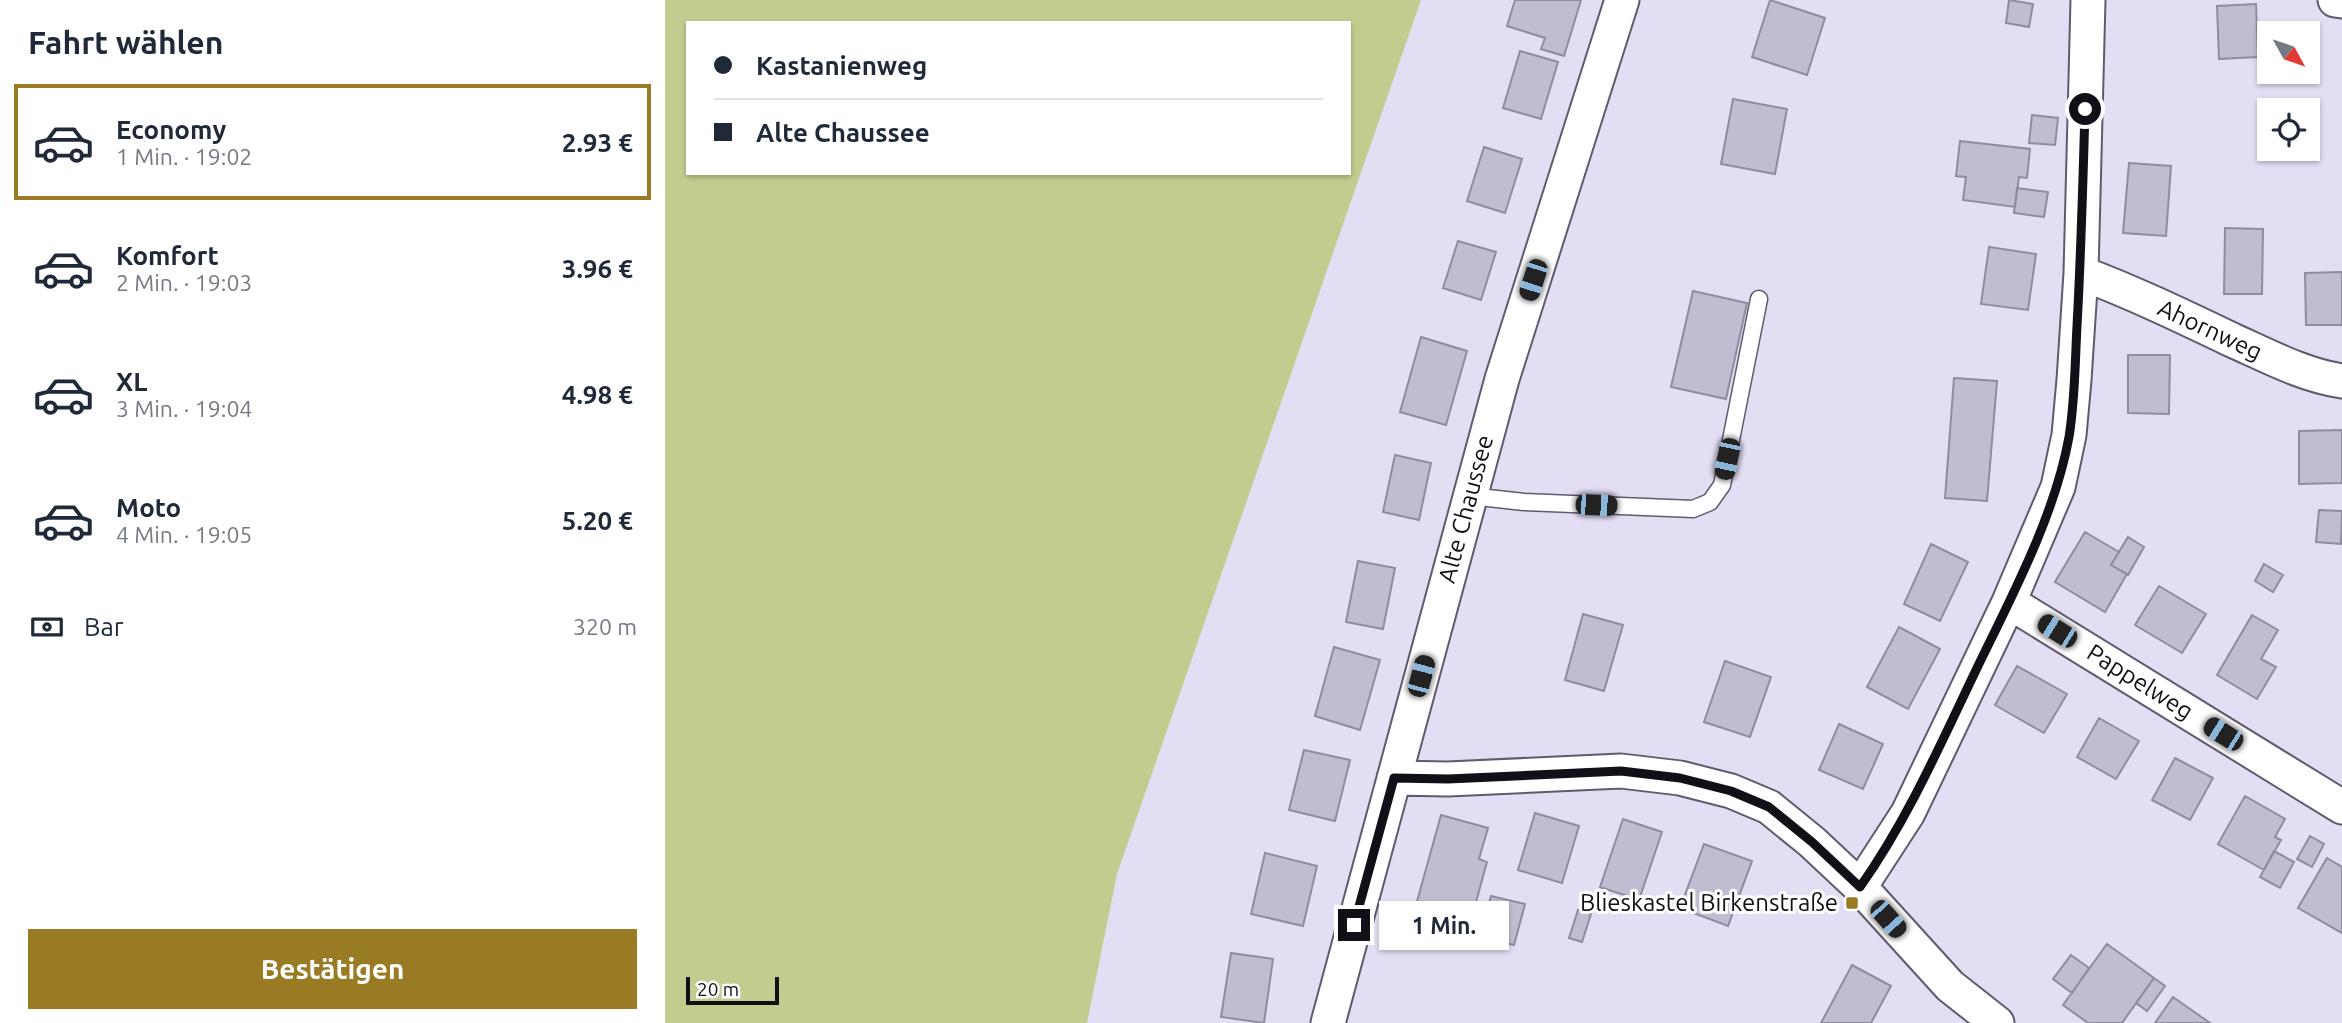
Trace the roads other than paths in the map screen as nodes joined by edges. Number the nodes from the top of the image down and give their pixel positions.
1 (1622, 0) edge
2 (2088, 0) edge
3 (2335, 0) edge
4 (2342, 1) edge
5 (2081, 273) junction
6 (1759, 299) dead end
7 (2342, 381) edge
8 (1470, 496) junction
9 (2009, 602) junction
10 (1394, 778) junction
11 (2342, 807) edge
12 (1860, 887) junction
13 (1328, 1023) edge
14 (1997, 1023) edge

1 - 8 street, Alte Chaussee
2 - 5 street
3 - 4 street
5 - 7 street, Ahornweg
5 - 9 street
6 - 8 lane
8 - 10 street, Alte Chaussee
9 - 11 street, Pappelweg
9 - 12 street
10 - 12 street
10 - 13 street, Alte Chaussee
12 - 14 street

